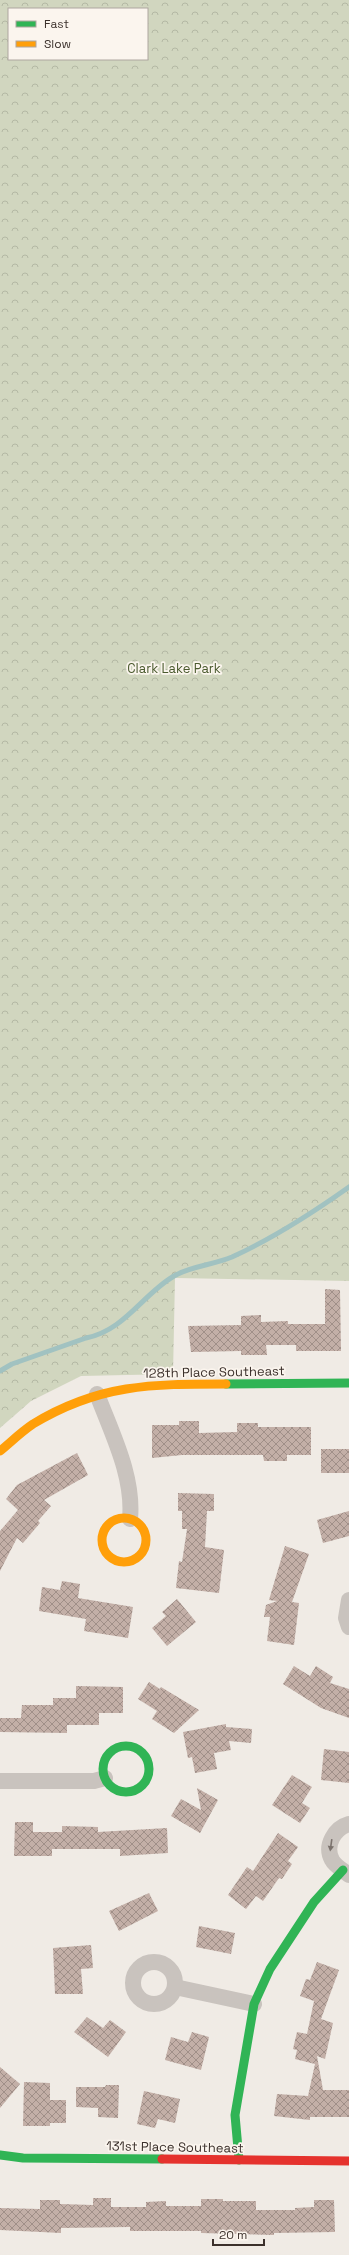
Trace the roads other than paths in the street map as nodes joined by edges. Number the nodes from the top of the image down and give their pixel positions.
1 (349, 1383) edge
2 (97, 1394) junction
3 (0, 1451) edge
4 (130, 1519) junction
5 (349, 1600) edge
6 (349, 1627) edge
7 (106, 1778) junction
8 (0, 1781) edge
9 (349, 1824) edge
10 (346, 1873) edge
11 (175, 1987) dead end
12 (254, 2004) junction
13 (0, 2155) edge
14 (239, 2160) junction
15 (349, 2161) edge

1 - 2 street, 128th Place Southeast
2 - 3 street, 128th Place Southeast
2 - 4 street
4 - 4 street
5 - 6 street
7 - 7 street
7 - 8 street
9 -> 10 street
10 - 12 street
11 - 12 street
12 - 14 street
13 - 14 street, 131st Place Southeast
14 - 15 street, 131st Place Southeast

